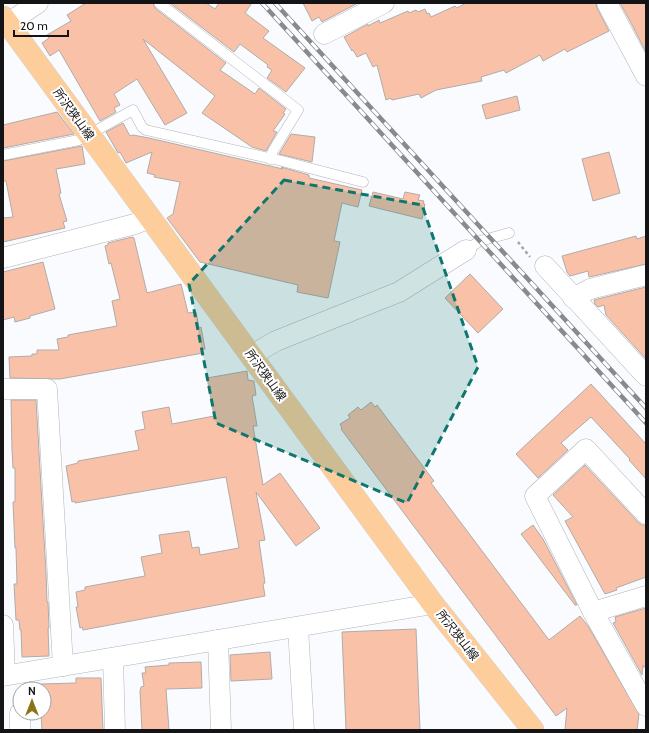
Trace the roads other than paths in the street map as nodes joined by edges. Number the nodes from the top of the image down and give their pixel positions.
1 (38, 3) edge
2 (159, 3) edge
3 (384, 3) edge
4 (607, 3) edge
5 (5, 20) edge
6 (324, 34) dead end
7 (646, 76) edge
8 (90, 135) junction
9 (3, 155) edge
10 (270, 159) junction
11 (363, 182) dead end
12 (150, 218) junction
13 (509, 233) road end
14 (466, 250) joint
15 (3, 258) edge
16 (545, 266) road end
17 (646, 275) edge
18 (573, 298) junction
19 (252, 355) junction
20 (646, 375) edge
21 (3, 389) edge
22 (646, 514) edge
23 (646, 596) edge
24 (433, 604) junction
25 (593, 612) junction
26 (3, 625) edge
27 (298, 627) junction
28 (218, 640) junction
29 (113, 658) junction
30 (63, 666) junction
31 (12, 678) edge
32 (646, 706) edge
33 (115, 730) edge
34 (221, 730) edge
35 (304, 730) edge
36 (533, 730) edge

1 - 5 street
2 - 10 lane
3 - 6 street
4 - 7 street
5 - 8 main road, 所沢狭山線
8 - 9 lane
8 - 10 lane
8 - 12 main road, 所沢狭山線
10 - 11 lane
12 - 15 street
12 - 19 main road, 所沢狭山線
13 - 14 lane
14 - 19 street
16 - 18 street
17 - 18 street
18 - 20 street
19 - 24 main road, 所沢狭山線
21 - 30 street
22 - 25 street
23 - 25 street
24 - 27 street
24 - 36 main road, 所沢狭山線
25 - 32 street
26 - 31 street
27 - 28 street
27 - 35 street
28 - 29 street
28 - 34 street
29 - 30 street
29 - 33 street
30 - 31 street

